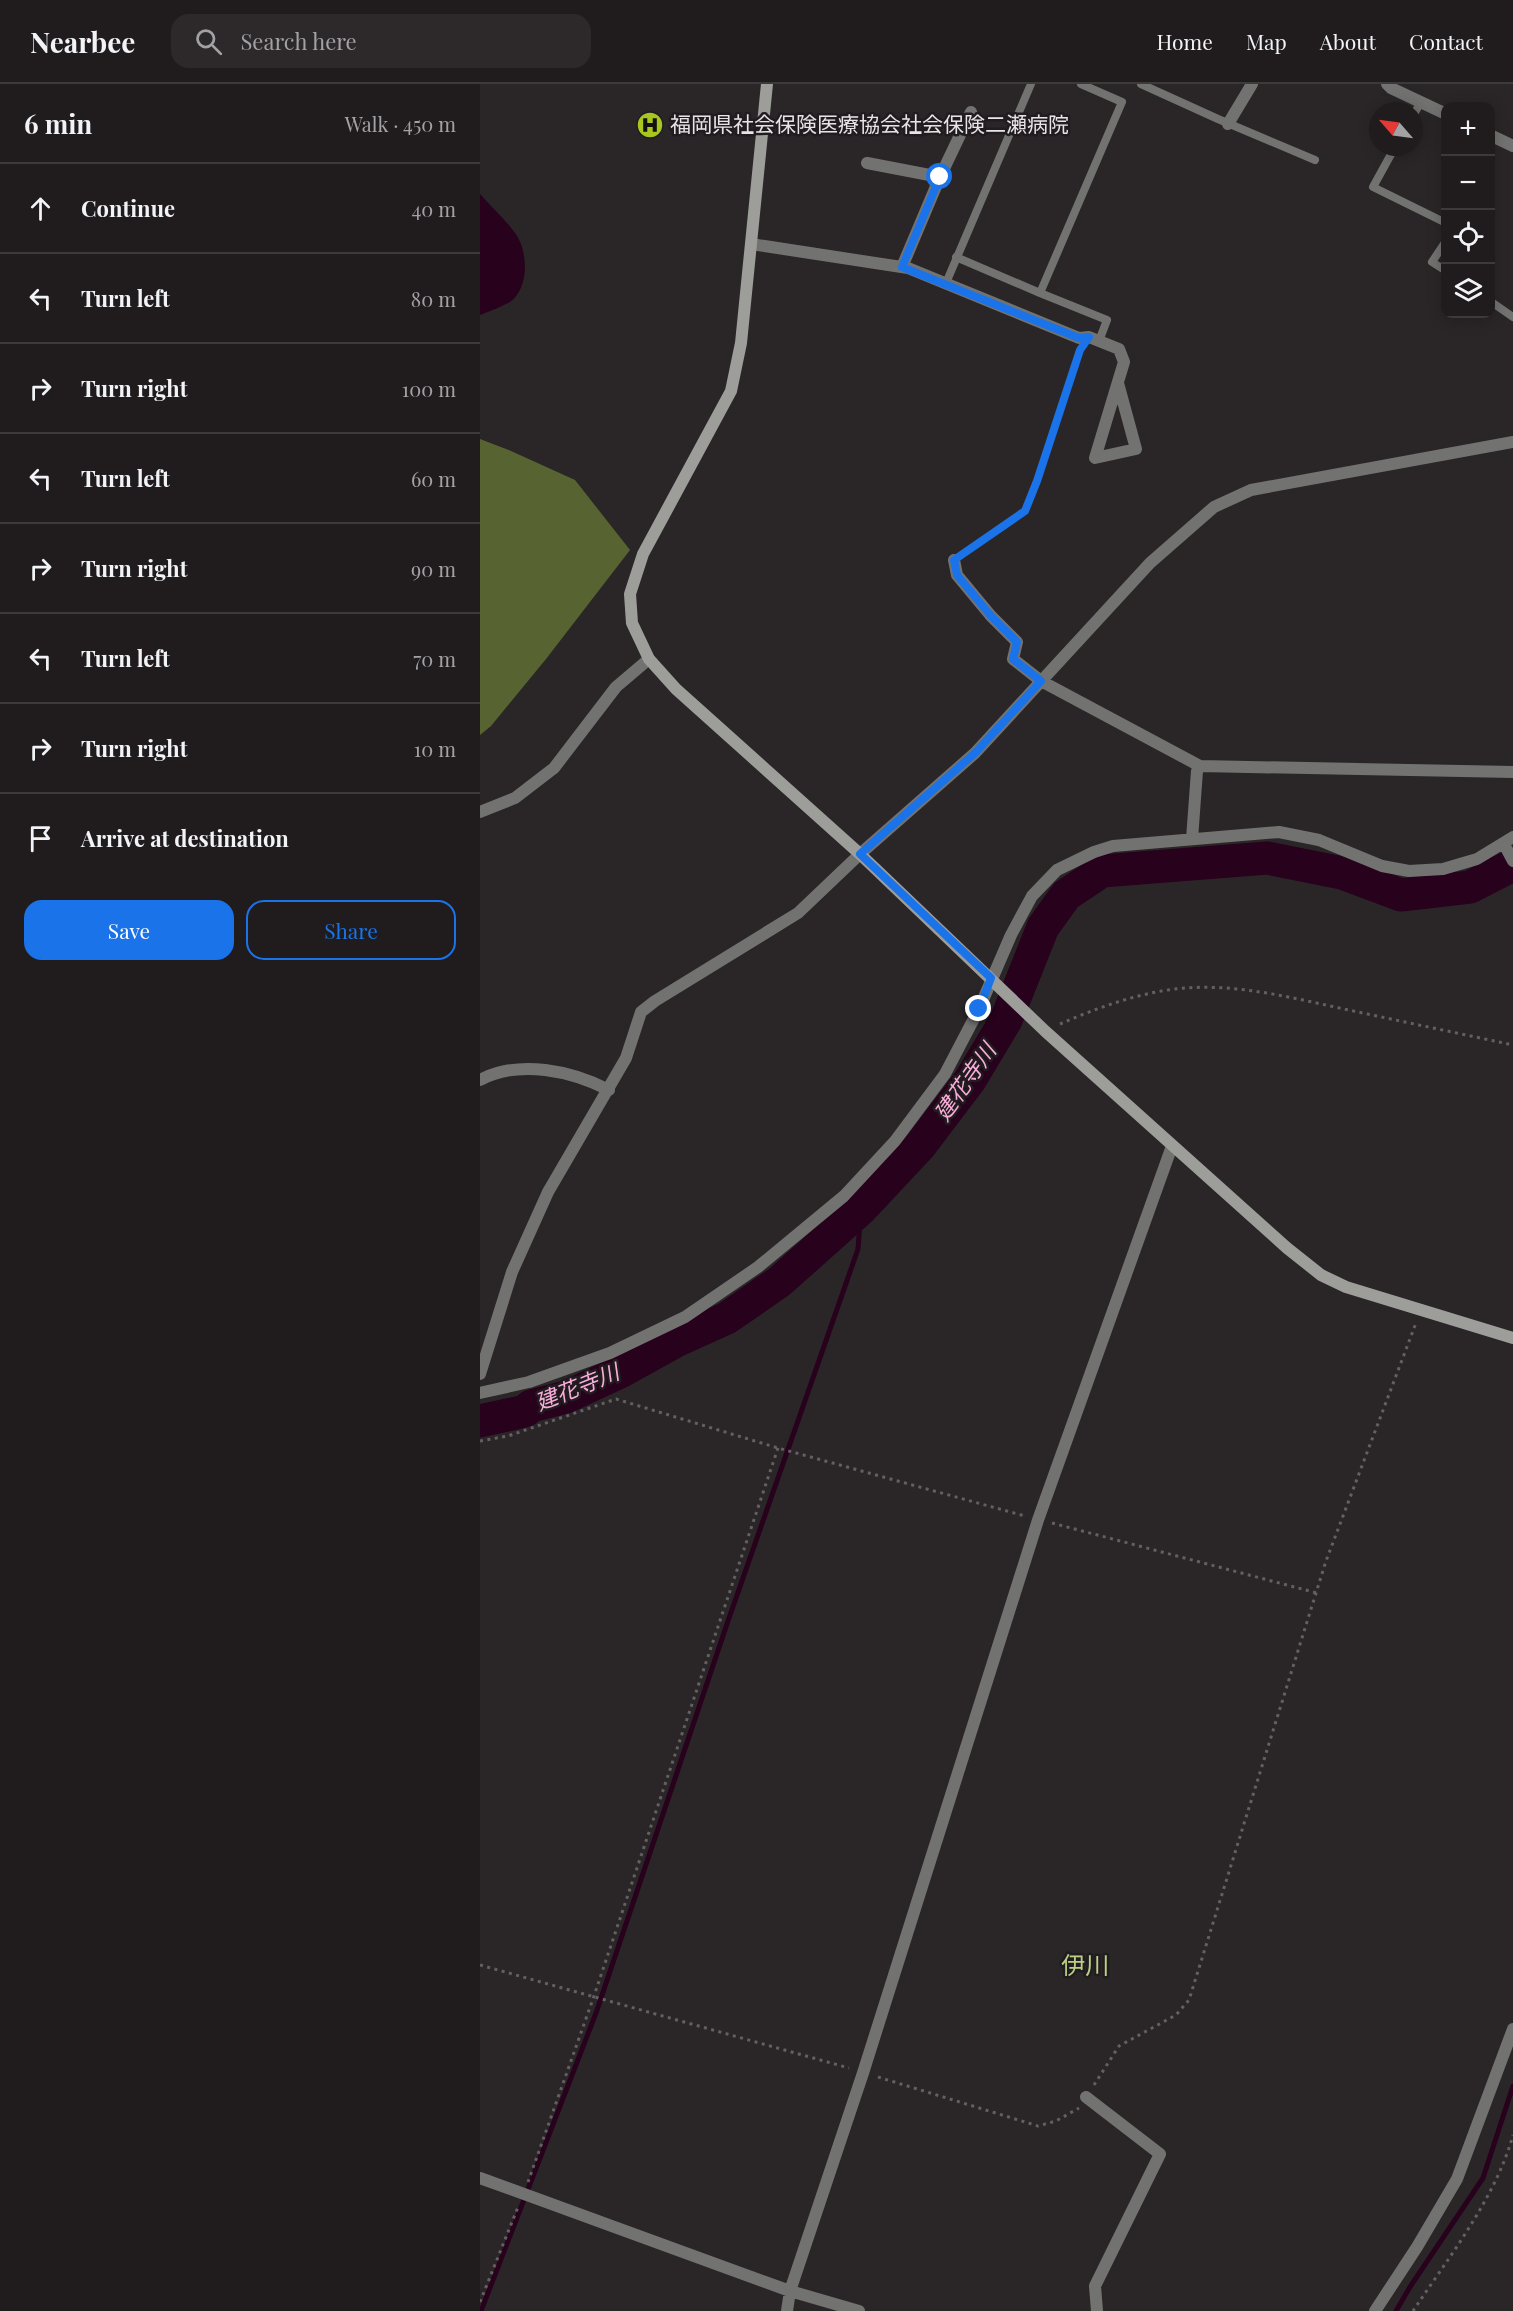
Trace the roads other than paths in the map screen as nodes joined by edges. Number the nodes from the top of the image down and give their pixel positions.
1 (767, 84) edge
2 (1031, 84) edge
3 (1081, 84) edge
4 (1141, 84) edge
5 (1168, 84) edge
6 (1251, 84) edge
7 (1387, 84) edge
8 (1163, 94) junction
9 (1421, 102) edge
10 (1423, 103) edge
11 (971, 112) dead end
12 (1441, 112) edge
13 (1228, 124) junction
14 (1495, 137) edge
15 (1513, 146) edge
16 (1390, 156) edge
17 (1316, 160) dead end
18 (867, 163) dead end
19 (940, 177) junction
20 (1441, 221) edge
21 (751, 244) junction
22 (1441, 249) edge
23 (956, 257) junction
24 (902, 267) junction
25 (1441, 268) edge
26 (945, 283) junction
27 (1040, 293) junction
28 (1495, 304) edge
29 (1513, 317) edge
30 (1094, 339) junction
31 (1118, 383) junction
32 (1513, 442) edge
33 (954, 560) road end
34 (649, 658) junction
35 (1041, 681) junction
36 (1200, 766) junction
37 (1513, 772) edge
38 (480, 812) edge
39 (1192, 839) junction
40 (1508, 841) edge
41 (860, 854) junction
42 (1513, 861) edge
43 (994, 982) junction
44 (480, 1080) edge
45 (609, 1090) junction
46 (1172, 1146) junction
47 (1513, 1338) edge
48 (481, 1368) edge
49 (480, 1392) edge
50 (1513, 2029) edge
51 (1086, 2097) road end
52 (480, 2178) edge
53 (790, 2291) junction
54 (787, 2311) edge
55 (859, 2311) edge
56 (1097, 2311) edge
57 (1375, 2311) edge

1 - 21 street
2 - 23 lane
3 - 27 lane
4 - 8 lane
5 - 8 lane
6 - 13 street
7 - 9 street
8 - 13 lane
10 - 12 street
11 - 19 street
13 - 17 lane
14 - 15 street
16 - 20 lane
18 - 19 street
19 - 24 street
21 - 24 street
21 - 34 street
22 - 25 lane
23 - 26 lane
23 - 27 lane
24 - 26 street
26 - 30 street
27 - 30 lane
28 - 29 lane
30 - 31 street
31 - 31 street
32 - 35 street
33 - 35 street
34 - 38 street
34 - 41 street
35 - 36 street
35 - 41 street
36 - 37 street
36 - 39 street
39 - 40 street
39 - 43 street
40 - 42 street
41 - 43 street
41 - 45 street
43 - 46 street
43 - 49 street
44 - 45 street
45 - 48 street
46 - 47 street
46 - 53 street
50 - 57 street
51 - 56 street
52 - 53 street
53 - 54 street
53 - 55 street

